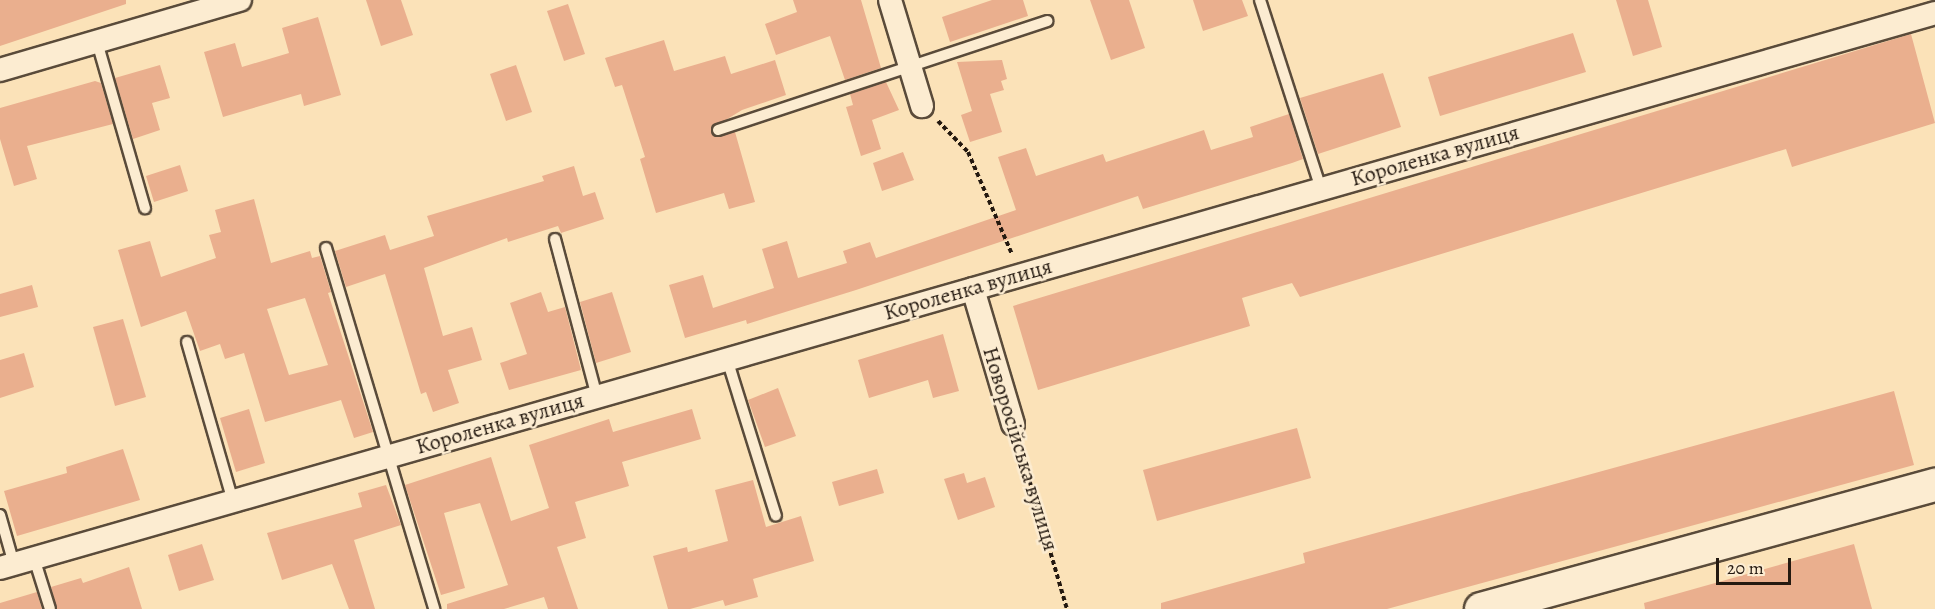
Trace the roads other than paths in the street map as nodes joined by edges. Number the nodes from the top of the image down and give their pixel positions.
1 (240, 0) edge
2 (890, 0) edge
3 (1260, 0) edge
4 (1935, 13) edge
5 (1047, 21) dead end
6 (97, 42) junction
7 (909, 64) junction
8 (0, 70) edge
9 (922, 106) road end
10 (718, 130) dead end
11 (1322, 189) junction
12 (145, 208) dead end
13 (555, 239) dead end
14 (326, 248) dead end
15 (973, 289) junction
16 (187, 342) dead end
17 (727, 359) junction
18 (597, 397) junction
19 (1013, 424) road end
20 (389, 456) junction
21 (1935, 485) edge
22 (233, 501) junction
23 (0, 516) edge
24 (776, 516) dead end
25 (16, 563) edge
26 (50, 609) edge
27 (434, 609) edge
28 (1481, 609) edge

1 - 6 street
2 - 7 street
3 - 11 lane
4 - 11 street, Короленка вулиця
5 - 7 lane
6 - 8 street
6 - 12 lane
7 - 9 street
7 - 10 lane
11 - 15 street, Короленка вулиця
13 - 18 lane
14 - 20 lane
15 - 17 street, Короленка вулиця
15 - 19 street, Новоросійська вулиця
16 - 22 lane
17 - 18 street, Короленка вулиця
17 - 24 lane
18 - 20 street, Короленка вулиця
20 - 22 street, Короленка вулиця
20 - 27 lane
21 - 28 street
22 - 25 street, Короленка вулиця
23 - 25 lane
25 - 26 lane

